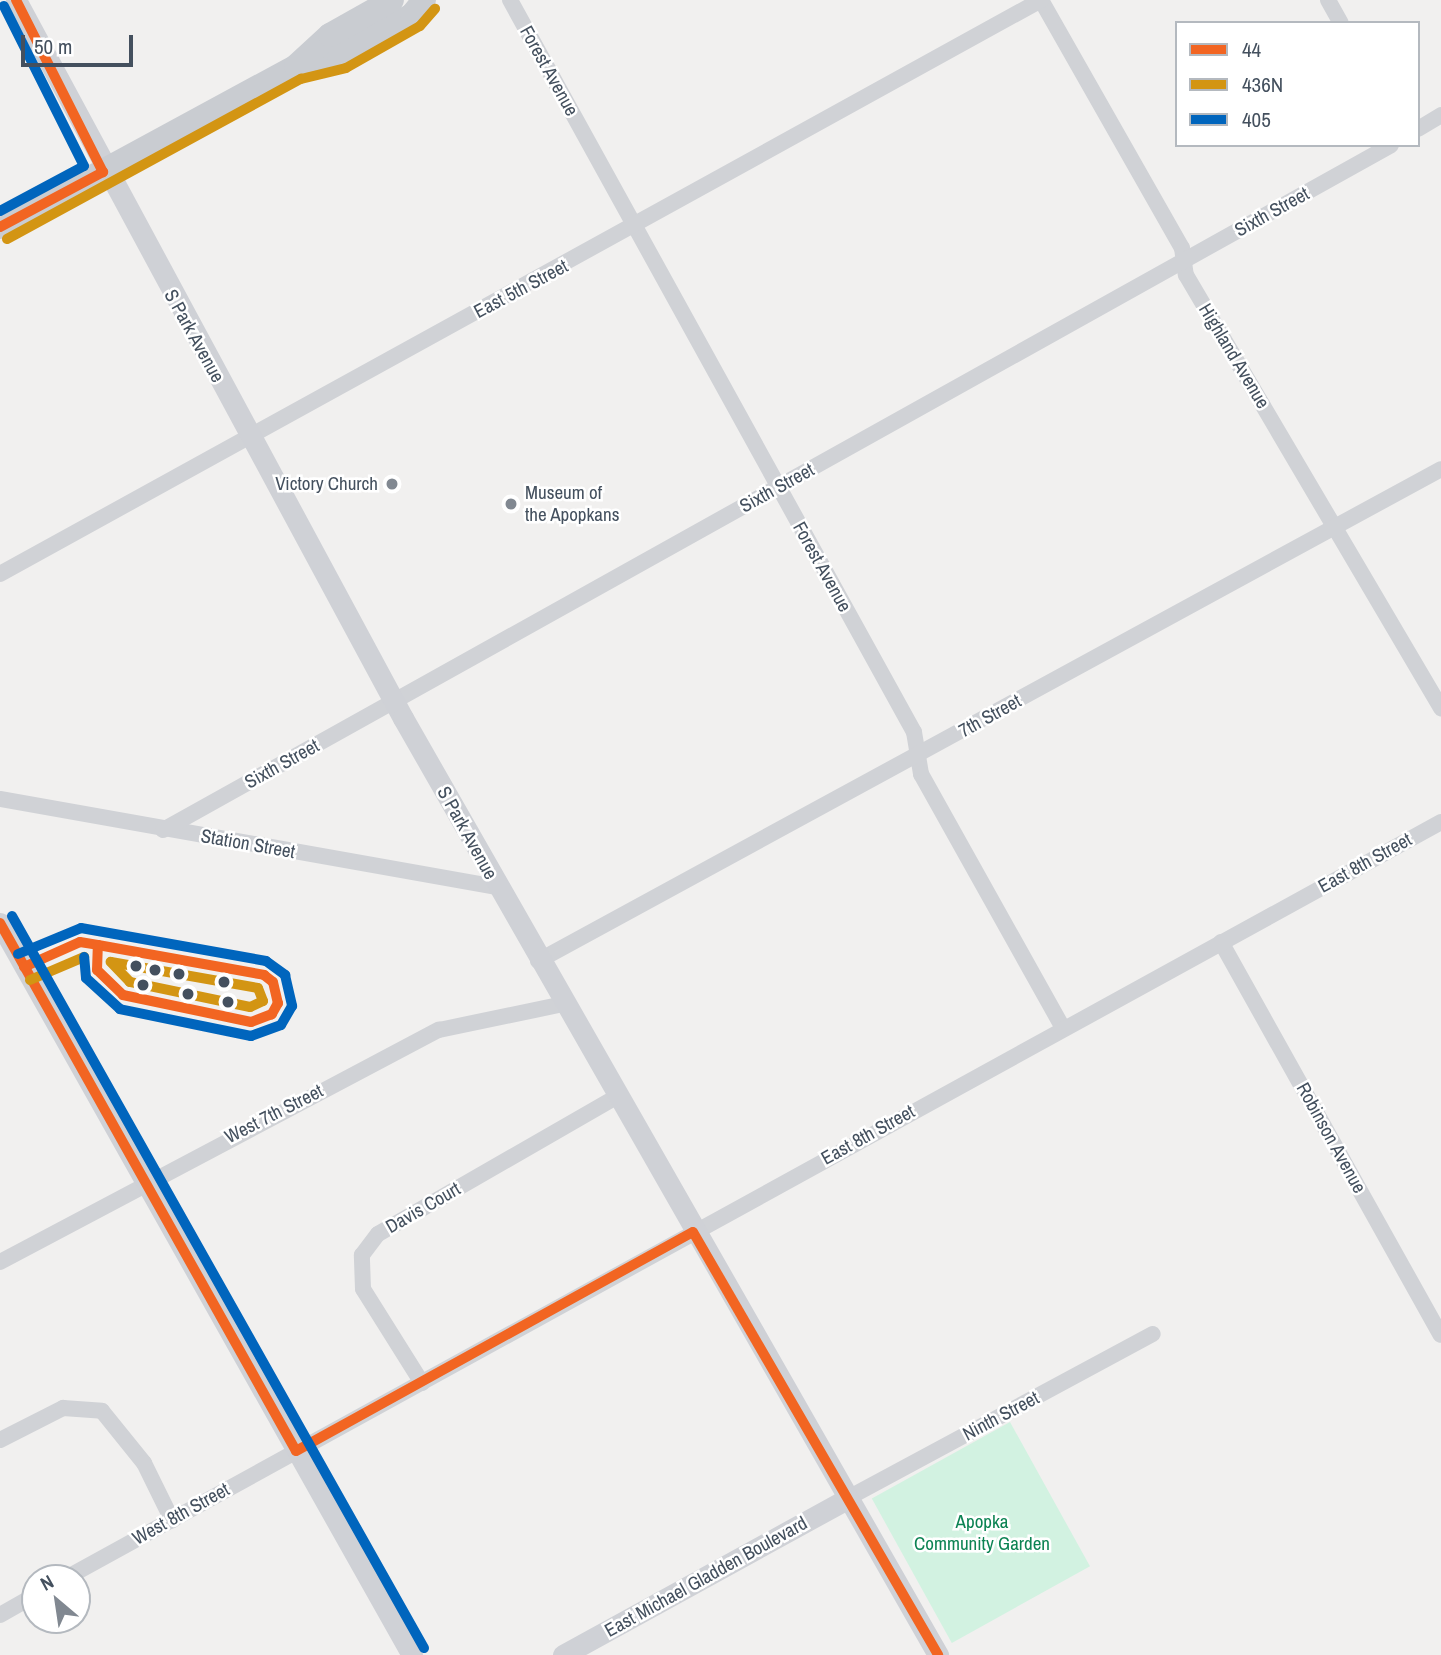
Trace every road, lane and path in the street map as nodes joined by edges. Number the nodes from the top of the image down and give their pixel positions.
1 (16, 0) edge
2 (392, 0) edge
3 (424, 0) edge
4 (510, 0) edge
5 (1041, 0) edge
6 (1328, 0) edge
7 (1340, 21) edge
8 (296, 66) junction
9 (1441, 115) edge
10 (1420, 128) edge
11 (1387, 147) edge
12 (103, 172) junction
13 (634, 226) junction
14 (0, 227) edge
15 (1184, 261) junction
16 (251, 436) junction
17 (1441, 469) edge
18 (777, 487) junction
19 (1335, 527) junction
20 (0, 574) edge
21 (394, 703) junction
22 (1441, 708) edge
23 (917, 756) junction
24 (0, 799) edge
25 (1441, 822) edge
26 (163, 830) junction
27 (497, 887) junction
28 (0, 923) edge
29 (1221, 942) junction
30 (538, 961) junction
31 (563, 1003) junction
32 (1063, 1027) junction
33 (616, 1097) junction
34 (145, 1181) junction
35 (692, 1232) junction
36 (0, 1262) edge
37 (1153, 1334) dead end
38 (1441, 1335) edge
39 (422, 1383) junction
40 (0, 1440) edge
41 (296, 1451) junction
42 (848, 1498) junction
43 (172, 1520) junction
44 (91, 1564) edge
45 (21, 1603) edge
46 (0, 1615) edge
47 (412, 1655) edge
48 (563, 1655) edge
49 (938, 1655) edge

1 - 12 main road, S Park Avenue
2 - 8 main road
3 - 8 main road
4 - 13 street, Forest Avenue
5 - 13 street, East 5th Street
5 - 15 street, Highland Avenue
6 - 7 street
8 - 12 main road
9 - 10 street
11 - 15 street, Sixth Street
12 - 14 main road
12 - 16 main road, S Park Avenue
13 - 16 street, East 5th Street
13 - 18 street, Forest Avenue
15 - 18 street, Sixth Street
15 - 19 street, Highland Avenue
16 - 20 street, East 5th Street
16 - 21 main road, S Park Avenue
17 - 19 street, 7th Street
18 - 21 street, Sixth Street
18 - 23 street, Forest Avenue
19 - 22 street, Highland Avenue
19 - 23 street, 7th Street
21 - 26 street, Sixth Street
21 - 27 main road, S Park Avenue
23 - 30 street, 7th Street
23 - 32 street, Forest Avenue
24 - 26 street, Station Street
25 - 29 street, East 8th Street
26 - 27 street, Station Street
27 - 30 main road, S Park Avenue
28 - 34 main road
29 - 32 street, East 8th Street
29 - 38 street, Robinson Avenue
30 - 31 main road, S Park Avenue
31 - 33 main road, S Park Avenue
31 - 34 street, West 7th Street
32 - 35 street, East 8th Street
33 - 35 main road, S Park Avenue
33 - 39 street, Davis Court
34 - 36 street, West 7th Street
34 - 41 main road
35 - 39 street, East 8th Street
35 - 42 main road, S Park Avenue
37 - 42 street, Ninth Street
39 - 41 street, East 8th Street
40 - 43 street
41 - 43 street, West 8th Street
41 - 47 main road
42 - 48 main road, East Michael Gladden Boulevard
42 - 49 main road, S Park Avenue
43 - 44 street, West 8th Street
45 - 46 street

